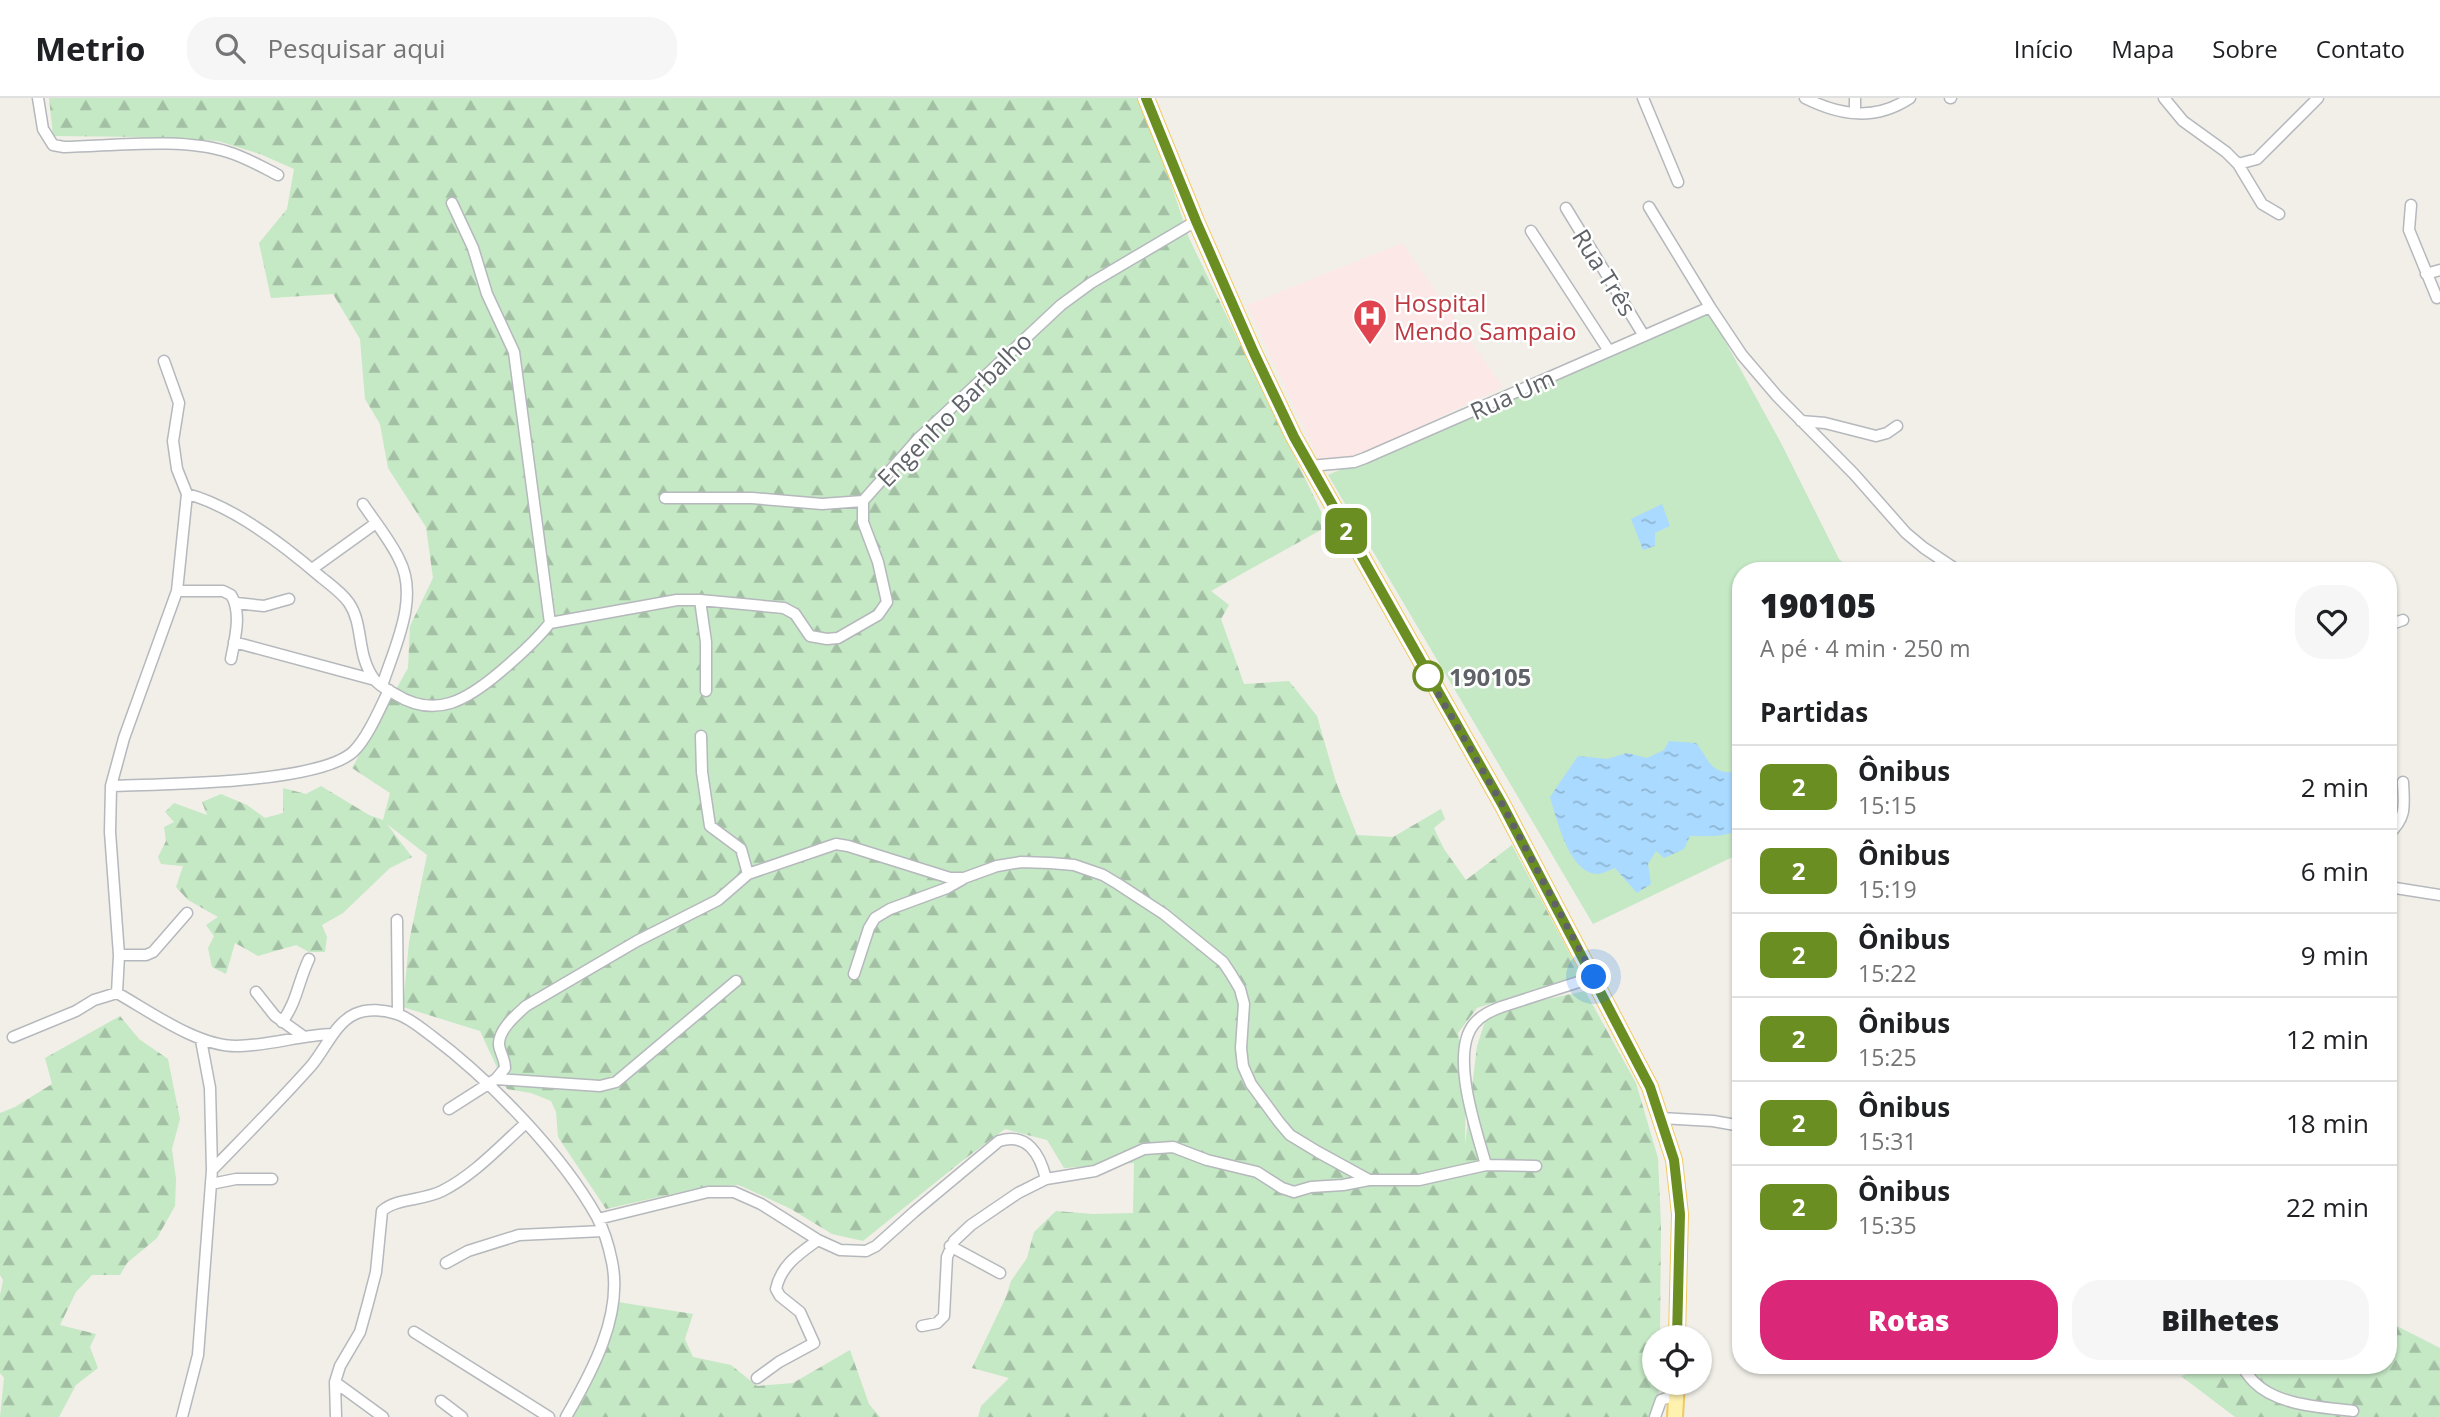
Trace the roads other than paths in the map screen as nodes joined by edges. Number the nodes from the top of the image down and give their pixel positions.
1 (38, 98) edge
2 (1146, 98) edge
3 (1643, 98) edge
4 (1805, 98) edge
5 (1855, 98) edge
6 (1910, 98) edge
7 (2164, 98) edge
8 (2318, 98) edge
9 (1854, 113) junction
10 (2238, 164) junction
11 (278, 175) dead end
12 (1678, 182) dead end
13 (452, 203) dead end
14 (2412, 205) dead end
15 (1566, 208) dead end
16 (1649, 208) dead end
17 (2279, 214) dead end
18 (1196, 221) junction
19 (1531, 231) dead end
20 (2440, 270) edge
21 (2426, 274) junction
22 (2437, 298) dead end
23 (1710, 307) junction
24 (1644, 336) junction
25 (1609, 351) junction
26 (164, 361) dead end
27 (1801, 421) junction
28 (1897, 426) dead end
29 (1310, 466) junction
30 (187, 494) junction
31 (665, 498) dead end
32 (863, 501) junction
33 (363, 504) dead end
34 (376, 523) junction
35 (1945, 562) edge
36 (312, 569) junction
37 (177, 590) junction
38 (289, 599) dead end
39 (700, 600) junction
40 (236, 603) junction
41 (2403, 620) dead end
42 (2397, 622) edge
43 (550, 623) junction
44 (234, 642) junction
45 (231, 659) dead end
46 (382, 685) junction
47 (706, 691) dead end
48 (701, 736) dead end
49 (2403, 782) dead end
50 (111, 786) junction
51 (2397, 825) edge
52 (748, 874) junction
53 (964, 878) junction
54 (2397, 888) edge
55 (2440, 895) edge
56 (187, 912) dead end
57 (397, 920) dead end
58 (119, 955) junction
59 (309, 959) dead end
60 (854, 974) dead end
61 (1594, 977) junction
62 (736, 981) dead end
63 (256, 992) dead end
64 (117, 993) junction
65 (398, 1014) junction
66 (282, 1022) junction
67 (333, 1034) junction
68 (303, 1036) junction
69 (13, 1037) dead end
70 (201, 1040) junction
71 (491, 1081) junction
72 (449, 1109) dead end
73 (1661, 1118) junction
74 (526, 1123) junction
75 (1732, 1124) edge
76 (1486, 1165) junction
77 (1536, 1166) dead end
78 (212, 1170) junction
79 (272, 1179) dead end
80 (1046, 1179) junction
81 (1369, 1180) junction
82 (211, 1184) junction
83 (598, 1219) junction
84 (603, 1231) junction
85 (818, 1240) junction
86 (950, 1246) junction
87 (446, 1263) dead end
88 (1000, 1273) dead end
89 (1677, 1325) edge
90 (922, 1326) dead end
91 (414, 1332) dead end
92 (2248, 1374) edge
93 (757, 1378) dead end
94 (335, 1382) junction
95 (1668, 1395) edge
96 (1676, 1395) edge
97 (441, 1402) dead end
98 (2353, 1411) dead end
99 (182, 1417) edge
100 (337, 1417) edge
101 (383, 1417) edge
102 (462, 1417) edge
103 (549, 1417) edge
104 (566, 1417) edge
105 (1655, 1417) edge
106 (1675, 1417) edge

1 - 11 street
2 - 18 main road
3 - 12 street
4 - 9 street
5 - 9 street
6 - 9 street
7 - 10 street
8 - 10 street
10 - 17 street
13 - 43 street
14 - 21 street
15 - 24 street, Rua Três
16 - 23 street
18 - 29 main road
18 - 32 street, Engenho Barbalho
19 - 25 street
20 - 21 street
21 - 22 street
23 - 24 street, Rua Um
23 - 27 street
24 - 25 street, Rua Um
25 - 29 street, Rua Um
26 - 30 street
27 - 28 street
27 - 35 street
29 - 61 main road
30 - 36 street
30 - 37 street
31 - 32 street
32 - 39 street, Engenho Barbalho
33 - 34 street
34 - 36 street
34 - 46 street
36 - 46 street
37 - 40 street
37 - 50 street
38 - 40 street
39 - 43 street, Engenho Barbalho
39 - 47 street
40 - 44 street
41 - 42 street
43 - 46 street
44 - 45 street
44 - 46 street
46 - 50 street
48 - 52 street
49 - 51 street
50 - 58 street
52 - 53 street
52 - 71 street
53 - 60 street
53 - 81 street
54 - 55 street
56 - 58 street
57 - 65 street
58 - 64 street
59 - 66 street
61 - 73 main road
61 - 76 street
62 - 71 street
63 - 66 street
64 - 69 street
64 - 70 street
65 - 67 street
65 - 71 street
66 - 68 street
67 - 68 street
67 - 78 street
68 - 70 street
70 - 78 street
71 - 72 street
71 - 74 street
73 - 75 street
73 - 89 main road
74 - 83 street
74 - 94 street
76 - 77 street
76 - 81 street
78 - 82 street
79 - 82 street
80 - 81 street
80 - 85 street
80 - 86 street
82 - 99 street
83 - 84 street
83 - 85 street
84 - 87 street
84 - 104 street
85 - 93 street
86 - 88 street
86 - 90 street
91 - 103 street
92 - 98 street
94 - 100 street
94 - 101 street
95 - 105 street
96 - 106 main road
97 - 102 street

